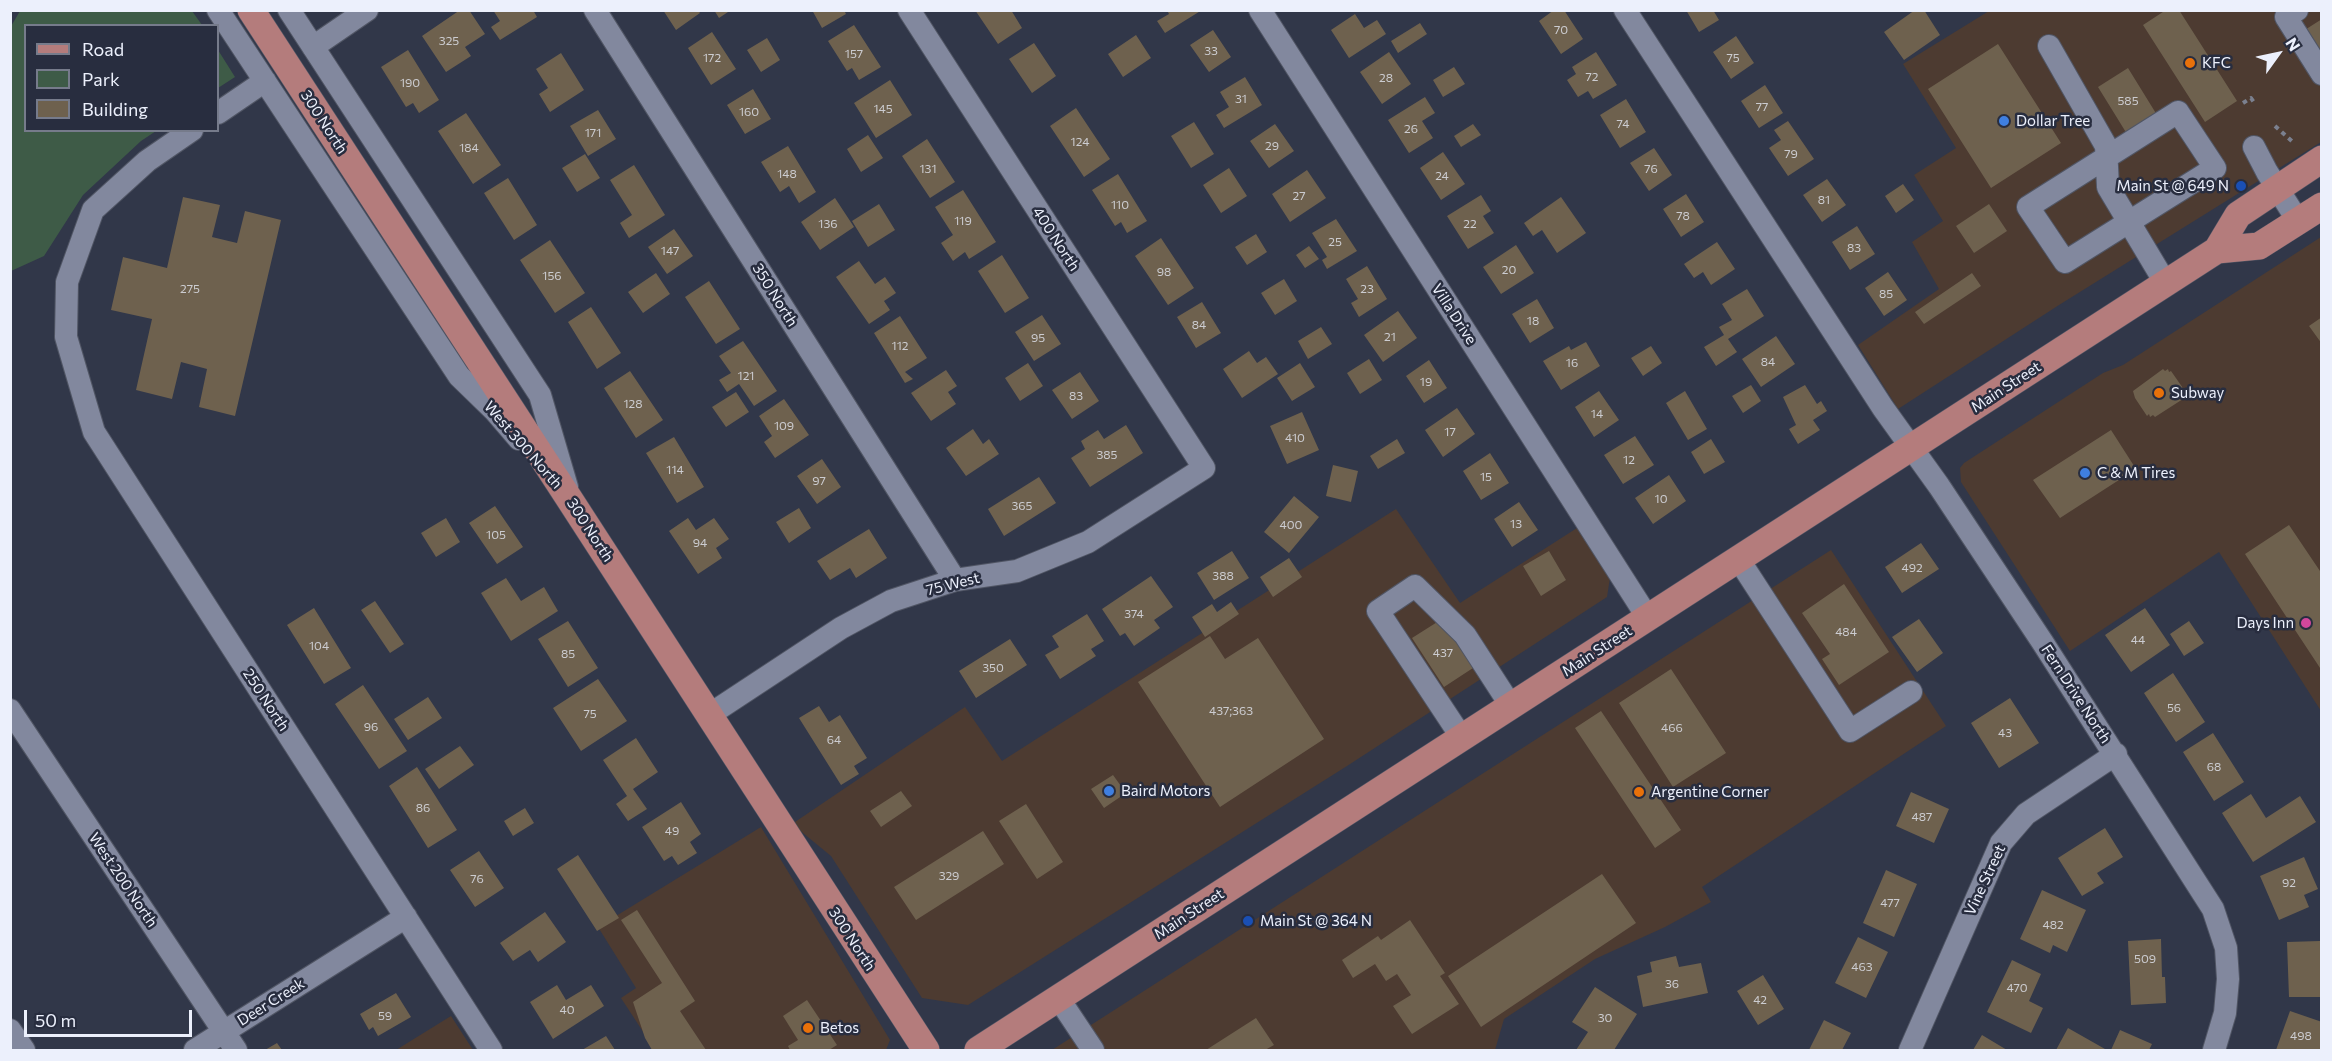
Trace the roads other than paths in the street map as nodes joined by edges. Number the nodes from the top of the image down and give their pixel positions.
1 (218, 10) edge
2 (252, 10) edge
3 (289, 10) edge
4 (367, 10) edge
5 (595, 10) edge
6 (909, 10) edge
7 (1260, 10) edge
8 (1625, 10) edge
9 (2291, 14) edge
10 (2049, 46) dead end
11 (313, 47) junction
12 (2322, 74) edge
13 (265, 81) junction
14 (219, 112) edge
15 (189, 132) edge
16 (2254, 147) dead end
17 (2106, 157) junction
18 (2322, 159) edge
19 (2277, 189) junction
20 (2322, 206) edge
21 (2298, 221) junction
22 (2129, 223) junction
23 (2217, 250) junction
24 (2166, 284) junction
25 (1912, 448) junction
26 (1204, 468) joint
27 (570, 500) junction
28 (1738, 560) junction
29 (955, 580) junction
30 (1648, 618) junction
31 (1911, 692) dead end
32 (1511, 706) junction
33 (10, 710) edge
34 (709, 715) junction
35 (1462, 738) junction
36 (2116, 754) junction
37 (406, 917) junction
38 (1059, 999) junction
39 (10, 1030) edge
40 (230, 1041) edge
41 (24, 1050) edge
42 (195, 1050) edge
43 (491, 1050) edge
44 (926, 1050) edge
45 (978, 1050) edge
46 (1093, 1050) edge
47 (1910, 1050) edge
48 (2214, 1050) edge

1 - 13 street, West 300 North
2 - 27 main road, 300 North
3 - 11 street, West 300 North
4 - 11 street
5 - 29 street, 350 North
6 - 26 street, 400 North
7 - 30 street, Villa Drive
8 - 25 street
9 - 12 street
10 - 17 street
11 - 27 street, West 300 North
13 - 14 street
13 - 27 street, West 300 North
15 - 37 street, 250 North
16 - 19 street
17 - 22 street
17 - 22 street
17 - 22 street
18 - 19 main road, Main Street
19 - 21 street
19 - 23 main road, Main Street
20 - 21 main road, Main Street
21 - 23 main road, Main Street
22 - 24 street
23 - 24 main road, Main Street
24 - 25 main road, Main Street
25 - 28 main road, Main Street
25 - 36 street, Fern Drive North
26 - 29 street, 75 West
27 - 34 main road, 300 North
28 - 30 main road, Main Street
28 - 31 street
29 - 34 street, 75 West
30 - 32 main road, Main Street
32 - 35 main road, Main Street
32 - 35 street
33 - 40 street, West 200 North
34 - 44 main road, 300 North
35 - 38 main road, Main Street
36 - 47 street, Vine Street
36 - 48 street, Fern Drive North
37 - 40 street, Deer Creek
37 - 43 street, 250 North
38 - 45 main road, Main Street
38 - 46 street
39 - 41 street
40 - 42 street, Deer Creek

